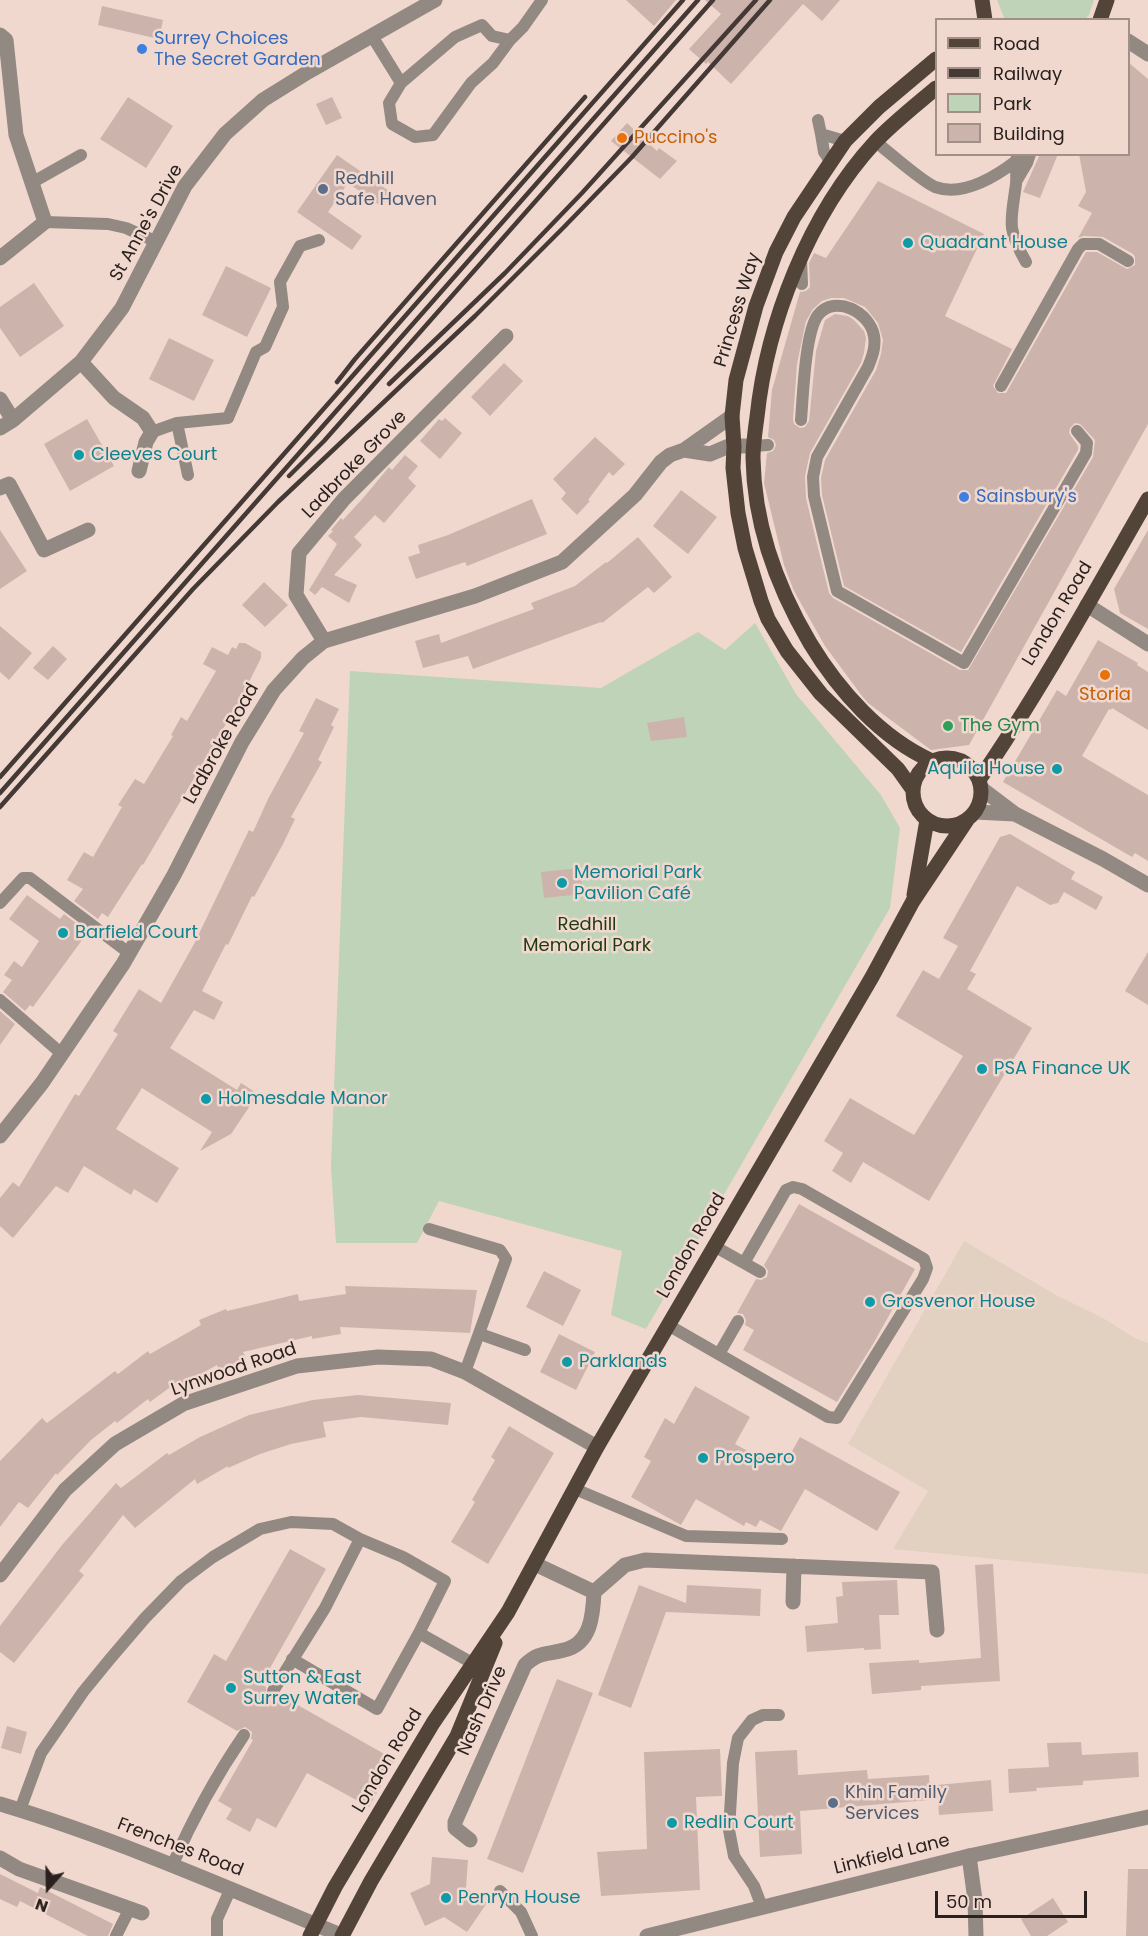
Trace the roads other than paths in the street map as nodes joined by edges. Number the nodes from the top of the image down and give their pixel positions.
1 (435, 0) edge
2 (542, 0) edge
3 (1107, 0) edge
4 (1101, 18) edge
5 (0, 35) edge
6 (372, 36) junction
7 (510, 40) junction
8 (1130, 42) edge
9 (1148, 54) edge
10 (935, 60) edge
11 (401, 83) junction
12 (935, 89) edge
13 (818, 120) dead end
14 (821, 134) junction
15 (845, 141) junction
16 (876, 142) junction
17 (81, 155) dead end
18 (1030, 156) edge
19 (1017, 158) edge
20 (830, 161) junction
21 (1017, 180) junction
22 (33, 182) junction
23 (45, 222) junction
24 (319, 240) dead end
25 (157, 242) junction
26 (801, 257) junction
27 (0, 258) edge
28 (1128, 261) dead end
29 (1026, 262) dead end
30 (802, 284) dead end
31 (506, 336) dead end
32 (81, 362) junction
33 (1001, 386) dead end
34 (0, 399) edge
35 (732, 416) junction
36 (801, 420) dead end
37 (177, 423) junction
38 (7, 424) edge
39 (1077, 431) dead end
40 (152, 432) junction
41 (761, 445) junction
42 (734, 447) junction
43 (684, 450) junction
44 (139, 471) dead end
45 (188, 475) dead end
46 (0, 488) edge
47 (1148, 499) edge
48 (88, 530) dead end
49 (1087, 605) junction
50 (324, 640) junction
51 (1148, 644) edge
52 (1000, 749) junction
53 (932, 761) junction
54 (966, 764) junction
55 (980, 784) junction
56 (913, 790) junction
57 (1015, 814) junction
58 (971, 816) junction
59 (927, 820) junction
60 (1148, 885) edge
61 (913, 901) junction
62 (0, 903) edge
63 (129, 953) junction
64 (0, 1000) edge
65 (62, 1054) junction
66 (0, 1136) edge
67 (429, 1229) dead end
68 (714, 1246) junction
69 (744, 1263) junction
70 (760, 1272) dead end
71 (738, 1321) dead end
72 (668, 1324) junction
73 (480, 1334) junction
74 (525, 1350) dead end
75 (719, 1354) junction
76 (465, 1372) junction
77 (597, 1447) junction
78 (575, 1489) junction
79 (360, 1539) junction
80 (782, 1539) dead end
81 (535, 1564) junction
82 (794, 1566) junction
83 (0, 1575) edge
84 (594, 1592) junction
85 (793, 1602) dead end
86 (508, 1612) junction
87 (937, 1630) dead end
88 (419, 1633) junction
89 (292, 1659) junction
90 (474, 1664) junction
91 (273, 1691) dead end
92 (779, 1715) dead end
93 (244, 1735) dead end
94 (0, 1804) edge
95 (20, 1810) junction
96 (1148, 1817) edge
97 (470, 1840) dead end
98 (969, 1856) junction
99 (0, 1858) edge
100 (172, 1866) junction
101 (231, 1888) junction
102 (500, 1891) dead end
103 (762, 1907) junction
104 (136, 1911) joint
105 (313, 1930) edge
106 (116, 1936) edge
107 (217, 1936) edge
108 (342, 1936) edge
109 (532, 1936) edge
110 (647, 1936) edge
111 (976, 1936) edge

1 - 6 street, St Anne's Drive
2 - 7 lane
3 - 4 main road
5 - 22 street
6 - 11 lane
6 - 25 street, St Anne's Drive
7 - 11 lane
7 - 11 lane
8 - 9 street
10 - 15 main road, Princess Way
12 - 16 main road
13 - 14 lane
14 - 15 lane
14 - 20 lane
15 - 20 main road, Princess Way
16 - 19 lane
16 - 26 main road
17 - 22 lane
18 - 21 lane
19 - 21 lane
20 - 35 main road, Princess Way
21 - 29 lane
22 - 23 street
23 - 25 lane
23 - 27 street
24 - 37 lane
25 - 32 street, St Anne's Drive
26 - 30 lane
26 - 41 main road
28 - 33 lane
31 - 50 street, Ladbroke Grove
32 - 38 street, St Anne's Drive
32 - 40 street
34 - 38 street
35 - 42 main road, Princess Way
35 - 43 street, Ladbroke Road
36 - 39 lane
37 - 40 lane
37 - 45 lane
40 - 44 street
41 - 42 street
41 - 53 main road
42 - 43 street
42 - 56 main road, Princess Way
43 - 50 street, Ladbroke Road
46 - 48 street
47 - 49 main road, London Road
49 - 51 street
49 - 52 main road, London Road
50 - 63 street, Ladbroke Road
52 - 54 main road
52 - 55 main road, London Road
53 - 54 main road
53 - 56 main road
54 - 55 main road
55 - 57 street
55 - 58 main road
56 - 59 main road
57 - 58 street
57 - 60 street
58 - 59 main road
58 - 61 main road, London Road
59 - 61 main road, London Road
61 - 68 main road, London Road
62 - 63 lane
63 - 65 street, Ladbroke Road
64 - 65 lane
65 - 66 street, Ladbroke Road
67 - 73 lane
68 - 69 lane
68 - 72 main road, London Road
69 - 70 lane
69 - 75 lane
71 - 75 lane
72 - 75 lane
72 - 77 main road, London Road
73 - 74 lane
73 - 76 lane
76 - 77 street, Lynwood Road
76 - 83 street, Lynwood Road
77 - 78 main road, London Road
78 - 80 lane
78 - 81 main road, London Road
79 - 88 lane
79 - 89 lane
79 - 95 lane
81 - 84 street
81 - 86 main road, London Road
82 - 84 street
82 - 85 street
82 - 87 street
84 - 97 street, Nash Drive
86 - 90 main road, London Road
86 - 108 main road, London Road
88 - 89 lane
88 - 90 lane
89 - 91 lane
90 - 105 main road, London Road
92 - 103 lane
93 - 100 lane
94 - 95 street, Frenches Road
95 - 100 street, Frenches Road
96 - 98 street, Linkfield Lane
98 - 103 street, Linkfield Lane
98 - 111 street
99 - 104 street
100 - 101 street, Frenches Road
101 - 105 street, Frenches Road
101 - 107 lane
102 - 109 lane
103 - 110 street, Linkfield Lane
104 - 106 lane
105 - 108 street, Frenches Road

